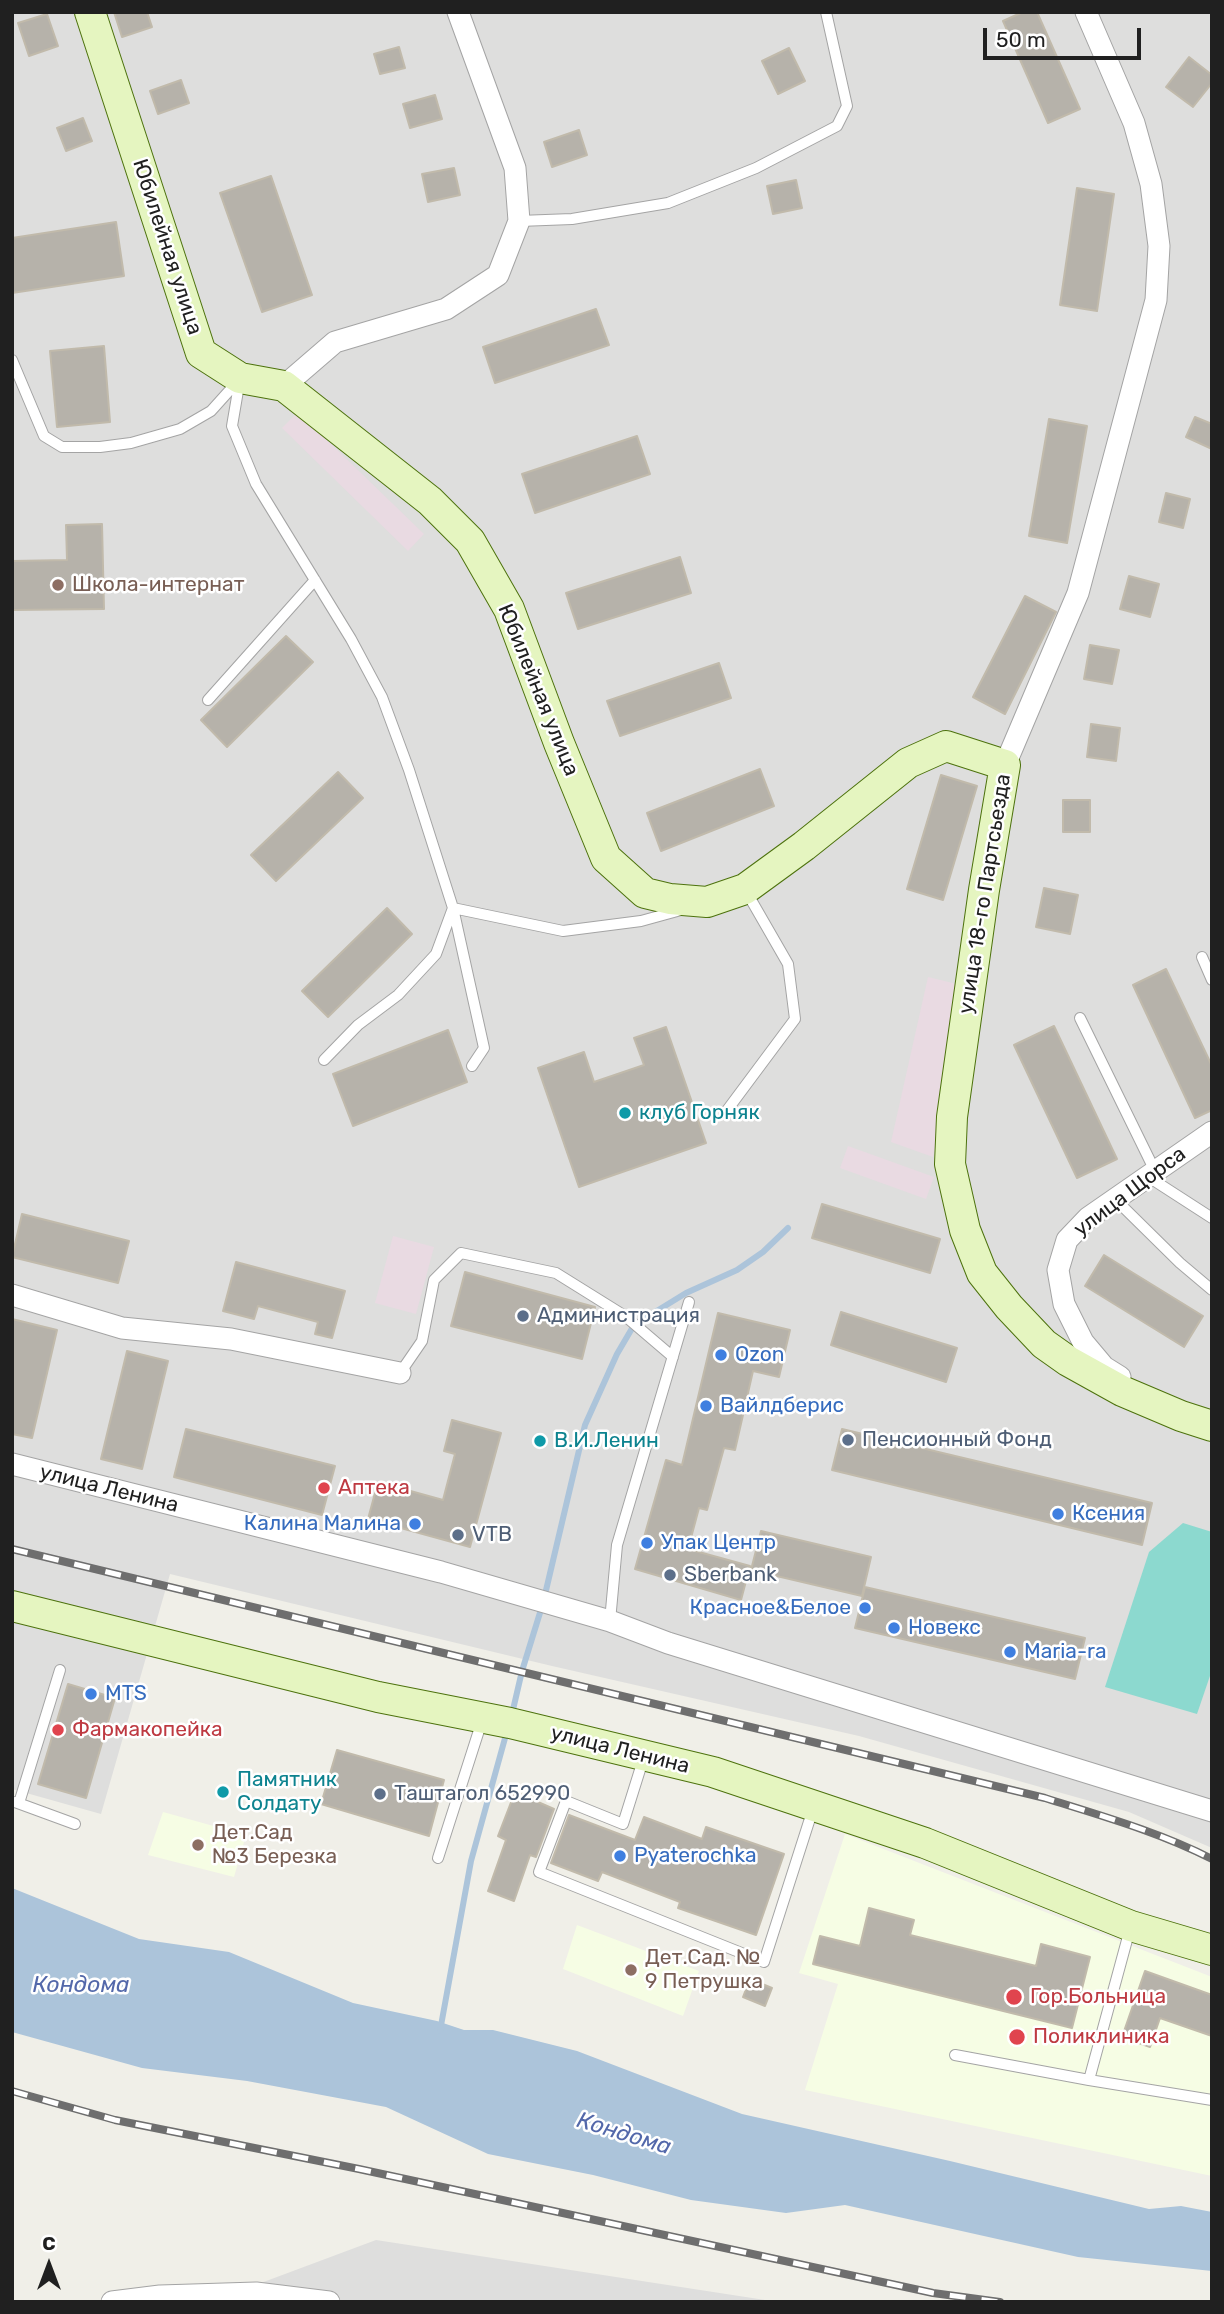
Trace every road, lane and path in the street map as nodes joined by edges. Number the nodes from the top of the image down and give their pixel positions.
1 (90, 12) edge
2 (458, 12) edge
3 (826, 12) edge
4 (1086, 12) edge
5 (519, 221) junction
6 (12, 360) edge
7 (240, 379) junction
8 (284, 387) junction
9 (315, 580) junction
10 (208, 700) dead end
11 (1005, 765) junction
12 (745, 889) junction
13 (707, 902) junction
14 (453, 908) junction
15 (1202, 957) dead end
16 (1212, 980) edge
17 (1080, 1018) dead end
18 (324, 1060) dead end
19 (472, 1066) dead end
20 (725, 1112) dead end
21 (1212, 1132) edge
22 (1151, 1174) junction
23 (1115, 1199) junction
24 (1212, 1218) edge
25 (1212, 1290) edge
26 (12, 1295) edge
27 (689, 1302) dead end
28 (673, 1357) junction
29 (400, 1373) joint
30 (1181, 1416) junction
31 (1212, 1426) edge
32 (12, 1464) edge
33 (12, 1605) edge
34 (610, 1621) junction
35 (60, 1670) dead end
36 (482, 1720) junction
37 (645, 1755) junction
38 (15, 1802) edge
39 (814, 1807) junction
40 (1212, 1811) edge
41 (75, 1824) dead end
42 (438, 1858) dead end
43 (1131, 1926) junction
44 (1212, 1950) edge
45 (955, 2055) dead end
46 (1089, 2080) junction
47 (1212, 2100) edge
48 (163, 2299) edge
49 (112, 2302) edge
50 (329, 2302) edge

1 - 7 street, Юбилейная улица
2 - 5 street
3 - 5 lane
4 - 11 street, улица 18-го Партсьезда
5 - 8 street
6 - 7 lane
7 - 8 street, Юбилейная улица
7 - 9 lane
8 - 13 street, Юбилейная улица
9 - 10 lane
9 - 14 lane
11 - 12 street, Юбилейная улица
11 - 30 street, улица 18-го Партсьезда
12 - 13 street, Юбилейная улица
12 - 20 lane
13 - 14 lane
14 - 18 lane
14 - 19 lane
15 - 16 lane
17 - 22 lane
21 - 22 street, улица Щорса
22 - 23 street, улица Щорса
22 - 24 lane
23 - 25 lane
23 - 30 street, улица Щорса
26 - 29 street
27 - 28 lane
28 - 29 lane
28 - 34 lane
30 - 31 street, улица 18-го Партсьезда
32 - 34 street, улица Ленина
33 - 36 street, улица Ленина
34 - 40 street, улица Ленина
35 - 38 lane
36 - 37 street, улица Ленина
36 - 42 lane
37 - 39 street, улица Ленина
37 - 39 lane
38 - 41 lane
39 - 43 street, улица Ленина
43 - 44 street, улица Ленина
43 - 46 lane
45 - 46 lane
46 - 47 lane
48 - 49 street
48 - 50 street

